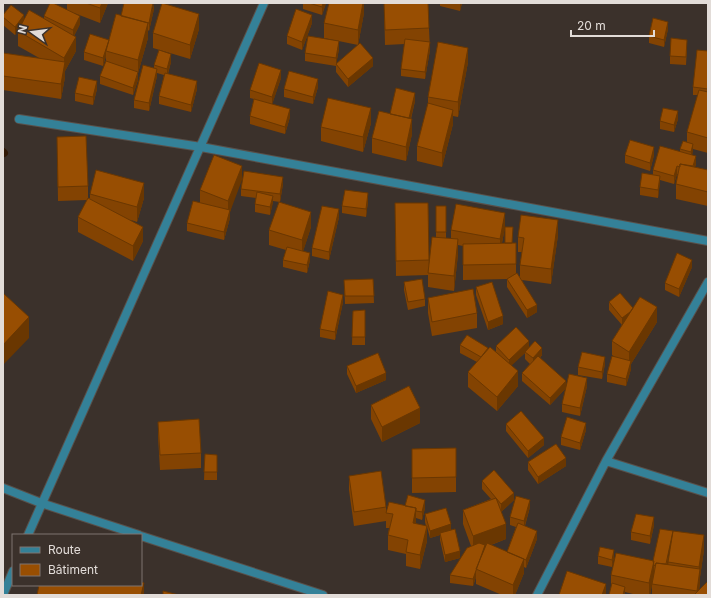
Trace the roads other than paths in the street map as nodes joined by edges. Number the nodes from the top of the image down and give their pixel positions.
1 (264, 3) edge
2 (19, 119) dead end
3 (201, 147) junction
4 (708, 241) edge
5 (708, 282) edge
6 (606, 461) junction
7 (3, 488) edge
8 (708, 493) edge
9 (41, 504) junction
10 (28, 534) edge
11 (137, 534) edge
12 (142, 536) edge
13 (12, 573) edge
14 (3, 595) edge
15 (324, 595) edge
16 (537, 595) edge

1 - 3 street
2 - 3 street
3 - 4 street
3 - 9 street
5 - 6 street
6 - 8 street
6 - 16 street
7 - 9 street
9 - 10 street
9 - 11 street
12 - 15 street
13 - 14 street

